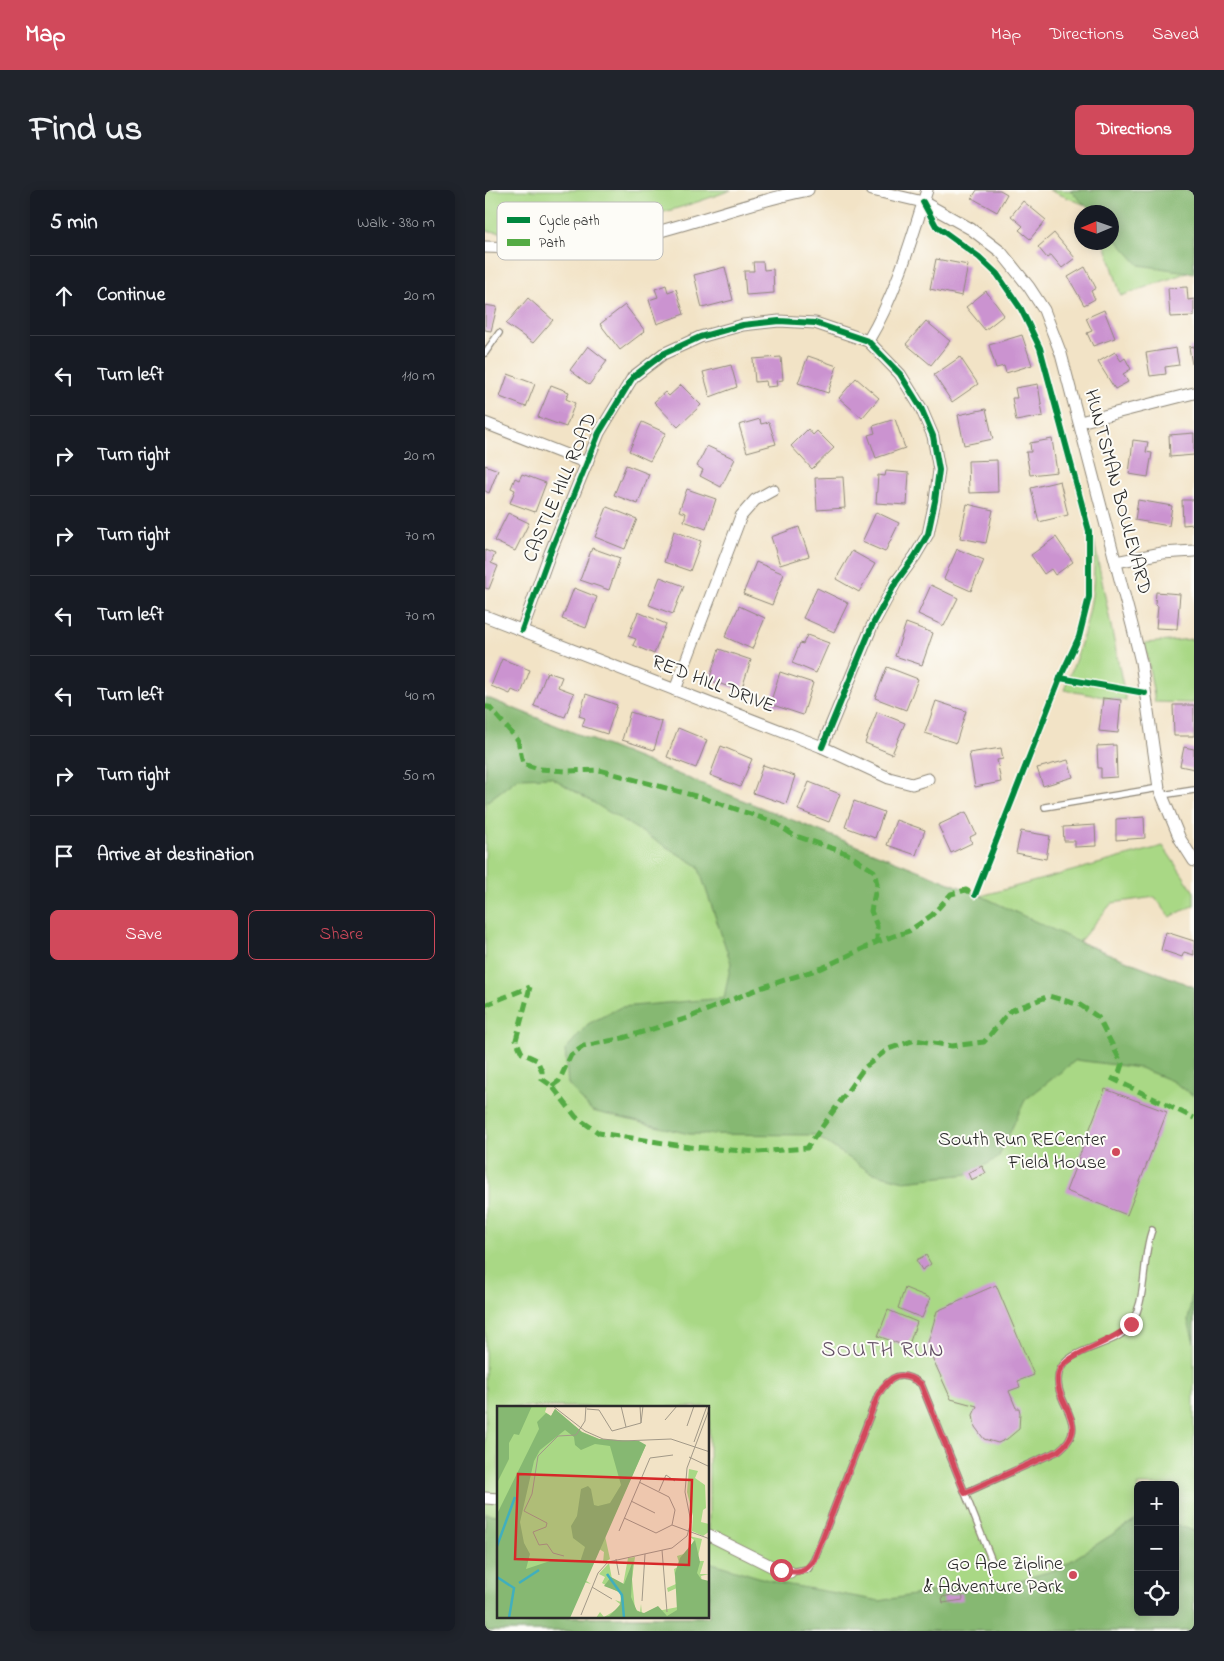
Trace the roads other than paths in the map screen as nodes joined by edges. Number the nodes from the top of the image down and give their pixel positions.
1 (808, 190) edge
2 (871, 190) edge
3 (927, 190) edge
4 (923, 202) junction
5 (663, 229) edge
6 (499, 332) dead end
7 (867, 340) junction
8 (485, 353) edge
9 (1194, 394) edge
10 (1080, 422) junction
11 (485, 423) edge
12 (587, 463) junction
13 (773, 490) dead end
14 (1194, 551) edge
15 (1116, 562) junction
16 (485, 616) edge
17 (521, 630) junction
18 (675, 690) junction
19 (822, 747) junction
20 (928, 779) dead end
21 (1194, 790) edge
22 (1161, 792) junction
23 (1045, 807) dead end
24 (1194, 861) edge
25 (1152, 1230) dead end
26 (965, 1493) junction
27 (710, 1536) edge
28 (992, 1561) dead end
29 (790, 1572) joint

1 - 5 street
2 - 4 street, HUNTSMAN BOULEVARD
3 - 4 street
4 - 7 street
4 - 10 street, HUNTSMAN BOULEVARD
6 - 8 lane
7 - 12 street, CASTLE HILL ROAD
7 - 19 street, CASTLE HILL ROAD
9 - 10 street
10 - 15 street, HUNTSMAN BOULEVARD
11 - 12 street
12 - 17 street, CASTLE HILL ROAD
13 - 18 street
14 - 15 street
15 - 22 street, HUNTSMAN BOULEVARD
16 - 17 street, RED HILL DRIVE
17 - 18 street, RED HILL DRIVE
18 - 19 street, RED HILL DRIVE
19 - 20 street, RED HILL DRIVE
21 - 22 lane
22 - 23 lane
22 - 24 street, HUNTSMAN BOULEVARD
25 - 26 lane
26 - 28 lane
26 - 29 lane
27 - 29 street

